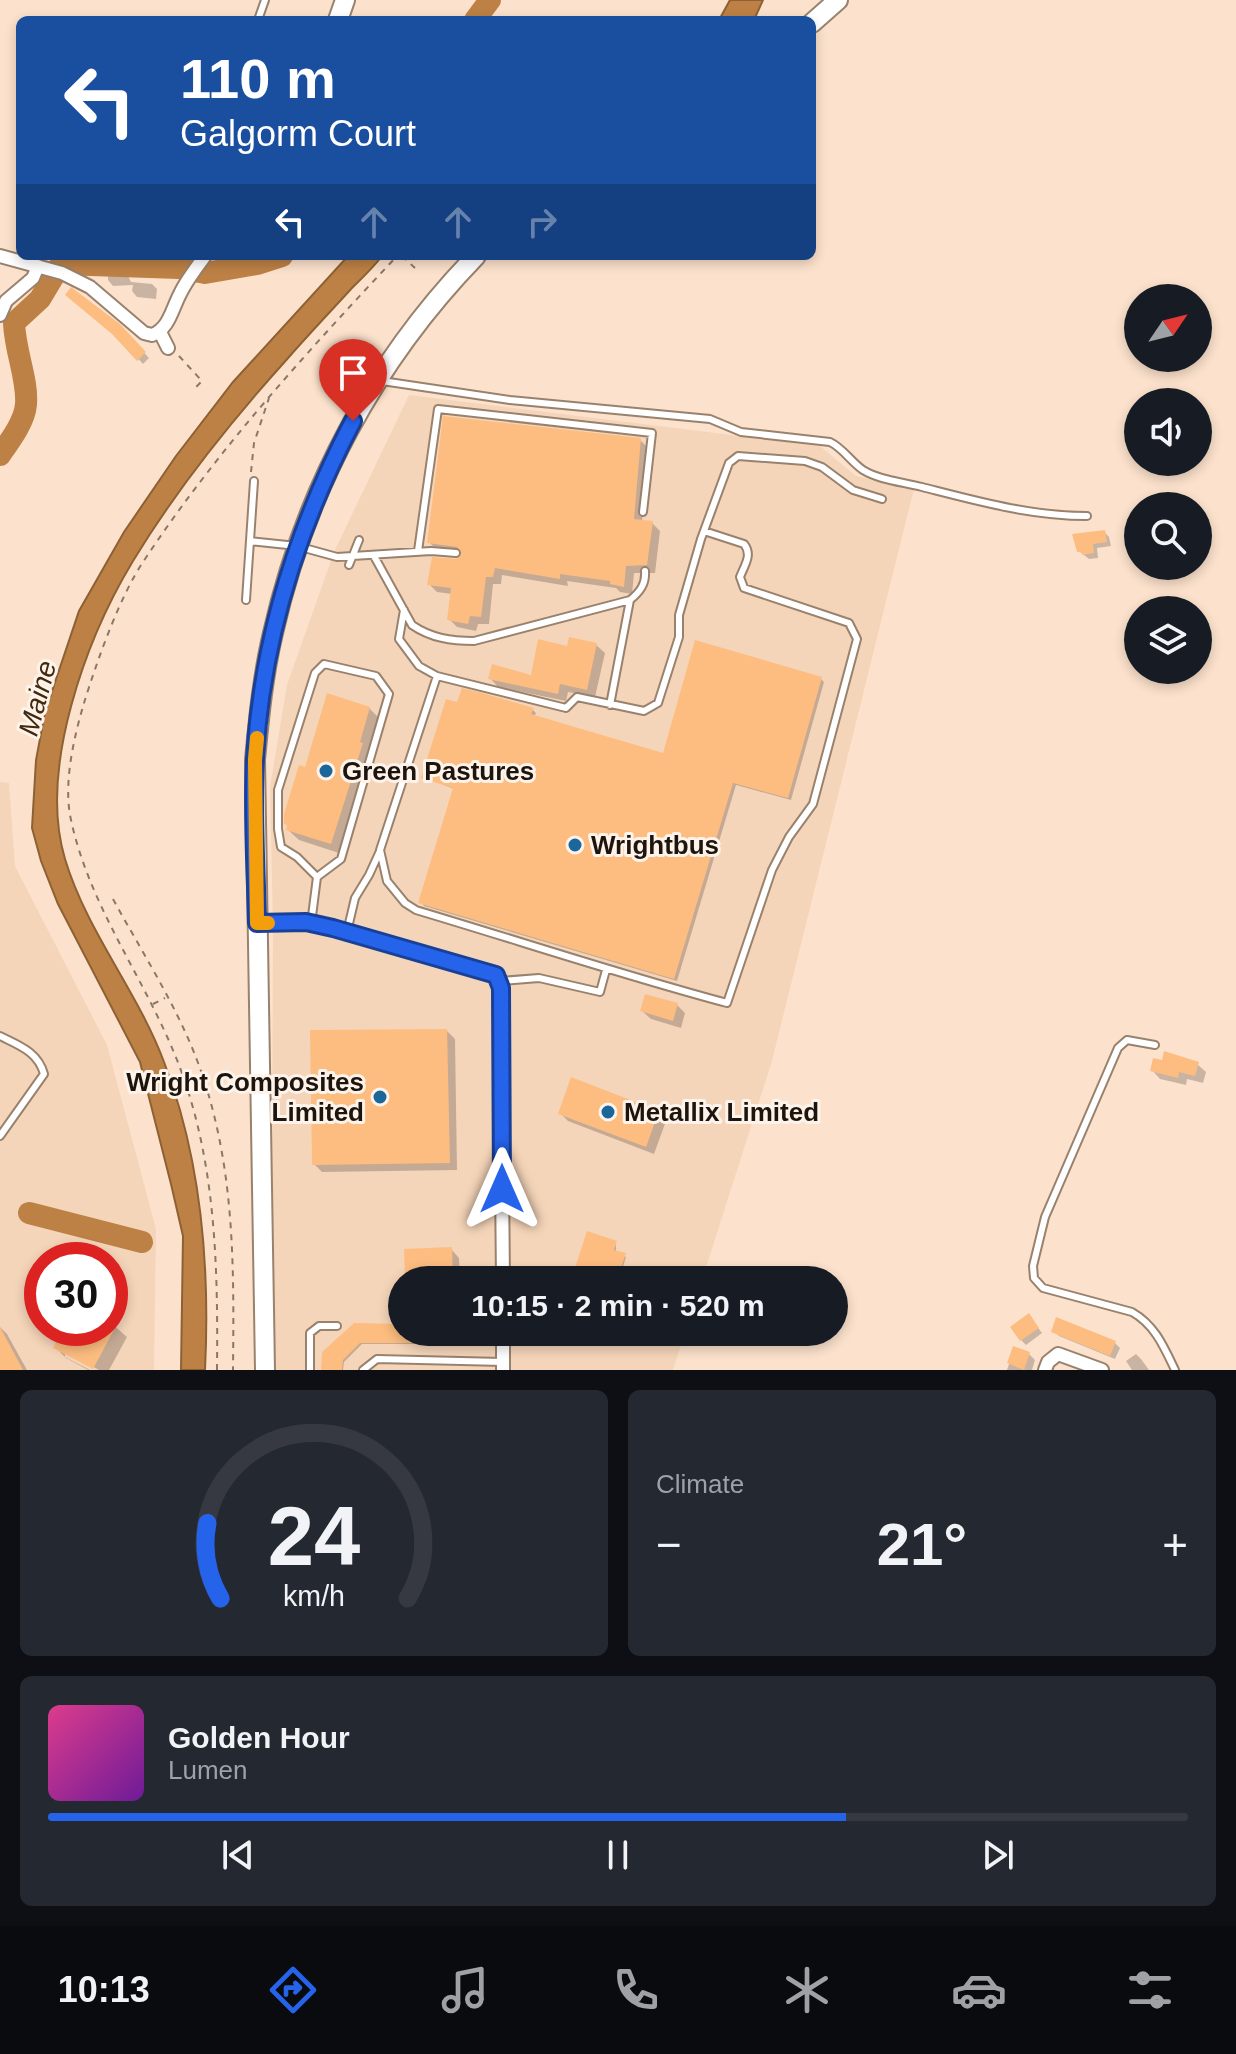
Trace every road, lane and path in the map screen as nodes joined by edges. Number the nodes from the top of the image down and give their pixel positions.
1 (838, 0) edge
2 (816, 19) edge
3 (0, 256) edge
4 (396, 260) edge
5 (405, 260) edge
6 (467, 260) edge
7 (201, 261) edge
8 (415, 268) dead end
9 (51, 270) junction
10 (0, 315) edge
11 (160, 332) junction
12 (168, 348) joint
13 (378, 380) junction
14 (195, 388) dead end
15 (270, 395) junction
16 (254, 481) joint
17 (882, 499) dead end
18 (643, 512) dead end
19 (1087, 516) dead end
20 (704, 531) junction
21 (359, 540) dead end
22 (250, 541) junction
23 (297, 546) junction
24 (418, 551) junction
25 (456, 553) dead end
26 (353, 556) junction
27 (374, 556) junction
28 (349, 565) dead end
29 (645, 571) dead end
30 (246, 600) dead end
31 (630, 600) junction
32 (404, 610) junction
33 (437, 676) junction
34 (610, 705) junction
35 (380, 850) junction
36 (317, 877) junction
37 (113, 899) dead end
38 (257, 923) junction
39 (311, 924) junction
40 (347, 932) junction
41 (606, 970) junction
42 (500, 981) junction
43 (167, 997) junction
44 (152, 1005) junction
45 (0, 1036) edge
46 (1155, 1045) dead end
47 (0, 1136) edge
48 (503, 1266) edge
49 (337, 1326) dead end
50 (410, 1360) junction
51 (465, 1361) junction
52 (503, 1366) edge
53 (217, 1370) edge
54 (233, 1370) edge
55 (265, 1370) edge
56 (310, 1370) edge
57 (363, 1370) edge
58 (409, 1370) edge
59 (465, 1370) edge
60 (1045, 1370) edge
61 (1102, 1370) edge
62 (1175, 1370) edge

1 - 2 street
3 - 9 street
4 - 15 path
5 - 8 path
6 - 13 street
7 - 11 street
9 - 10 street
9 - 11 street
11 - 12 street
12 - 14 path
13 - 19 lane
13 - 23 street
15 - 16 path
15 - 44 path
16 - 22 lane
17 - 20 lane
18 - 24 lane
20 - 34 lane
20 - 41 lane
21 - 26 lane
22 - 23 lane
22 - 30 lane
23 - 26 lane
23 - 38 street
24 - 25 lane
24 - 27 lane
26 - 27 lane
26 - 28 lane
27 - 32 lane
29 - 31 lane
31 - 32 lane
31 - 34 lane
32 - 33 lane
33 - 34 lane
33 - 35 lane
35 - 40 lane
35 - 41 lane
36 - 36 lane
36 - 39 lane
37 - 43 path
38 - 39 street
38 - 55 street
39 - 40 street
40 - 42 street
41 - 42 lane
42 - 48 street
43 - 44 path
43 - 54 path
44 - 53 path
45 - 47 lane
46 - 62 lane
49 - 56 lane
50 - 51 lane
50 - 57 lane
50 - 58 lane
51 - 52 lane
51 - 59 lane
60 - 61 street

